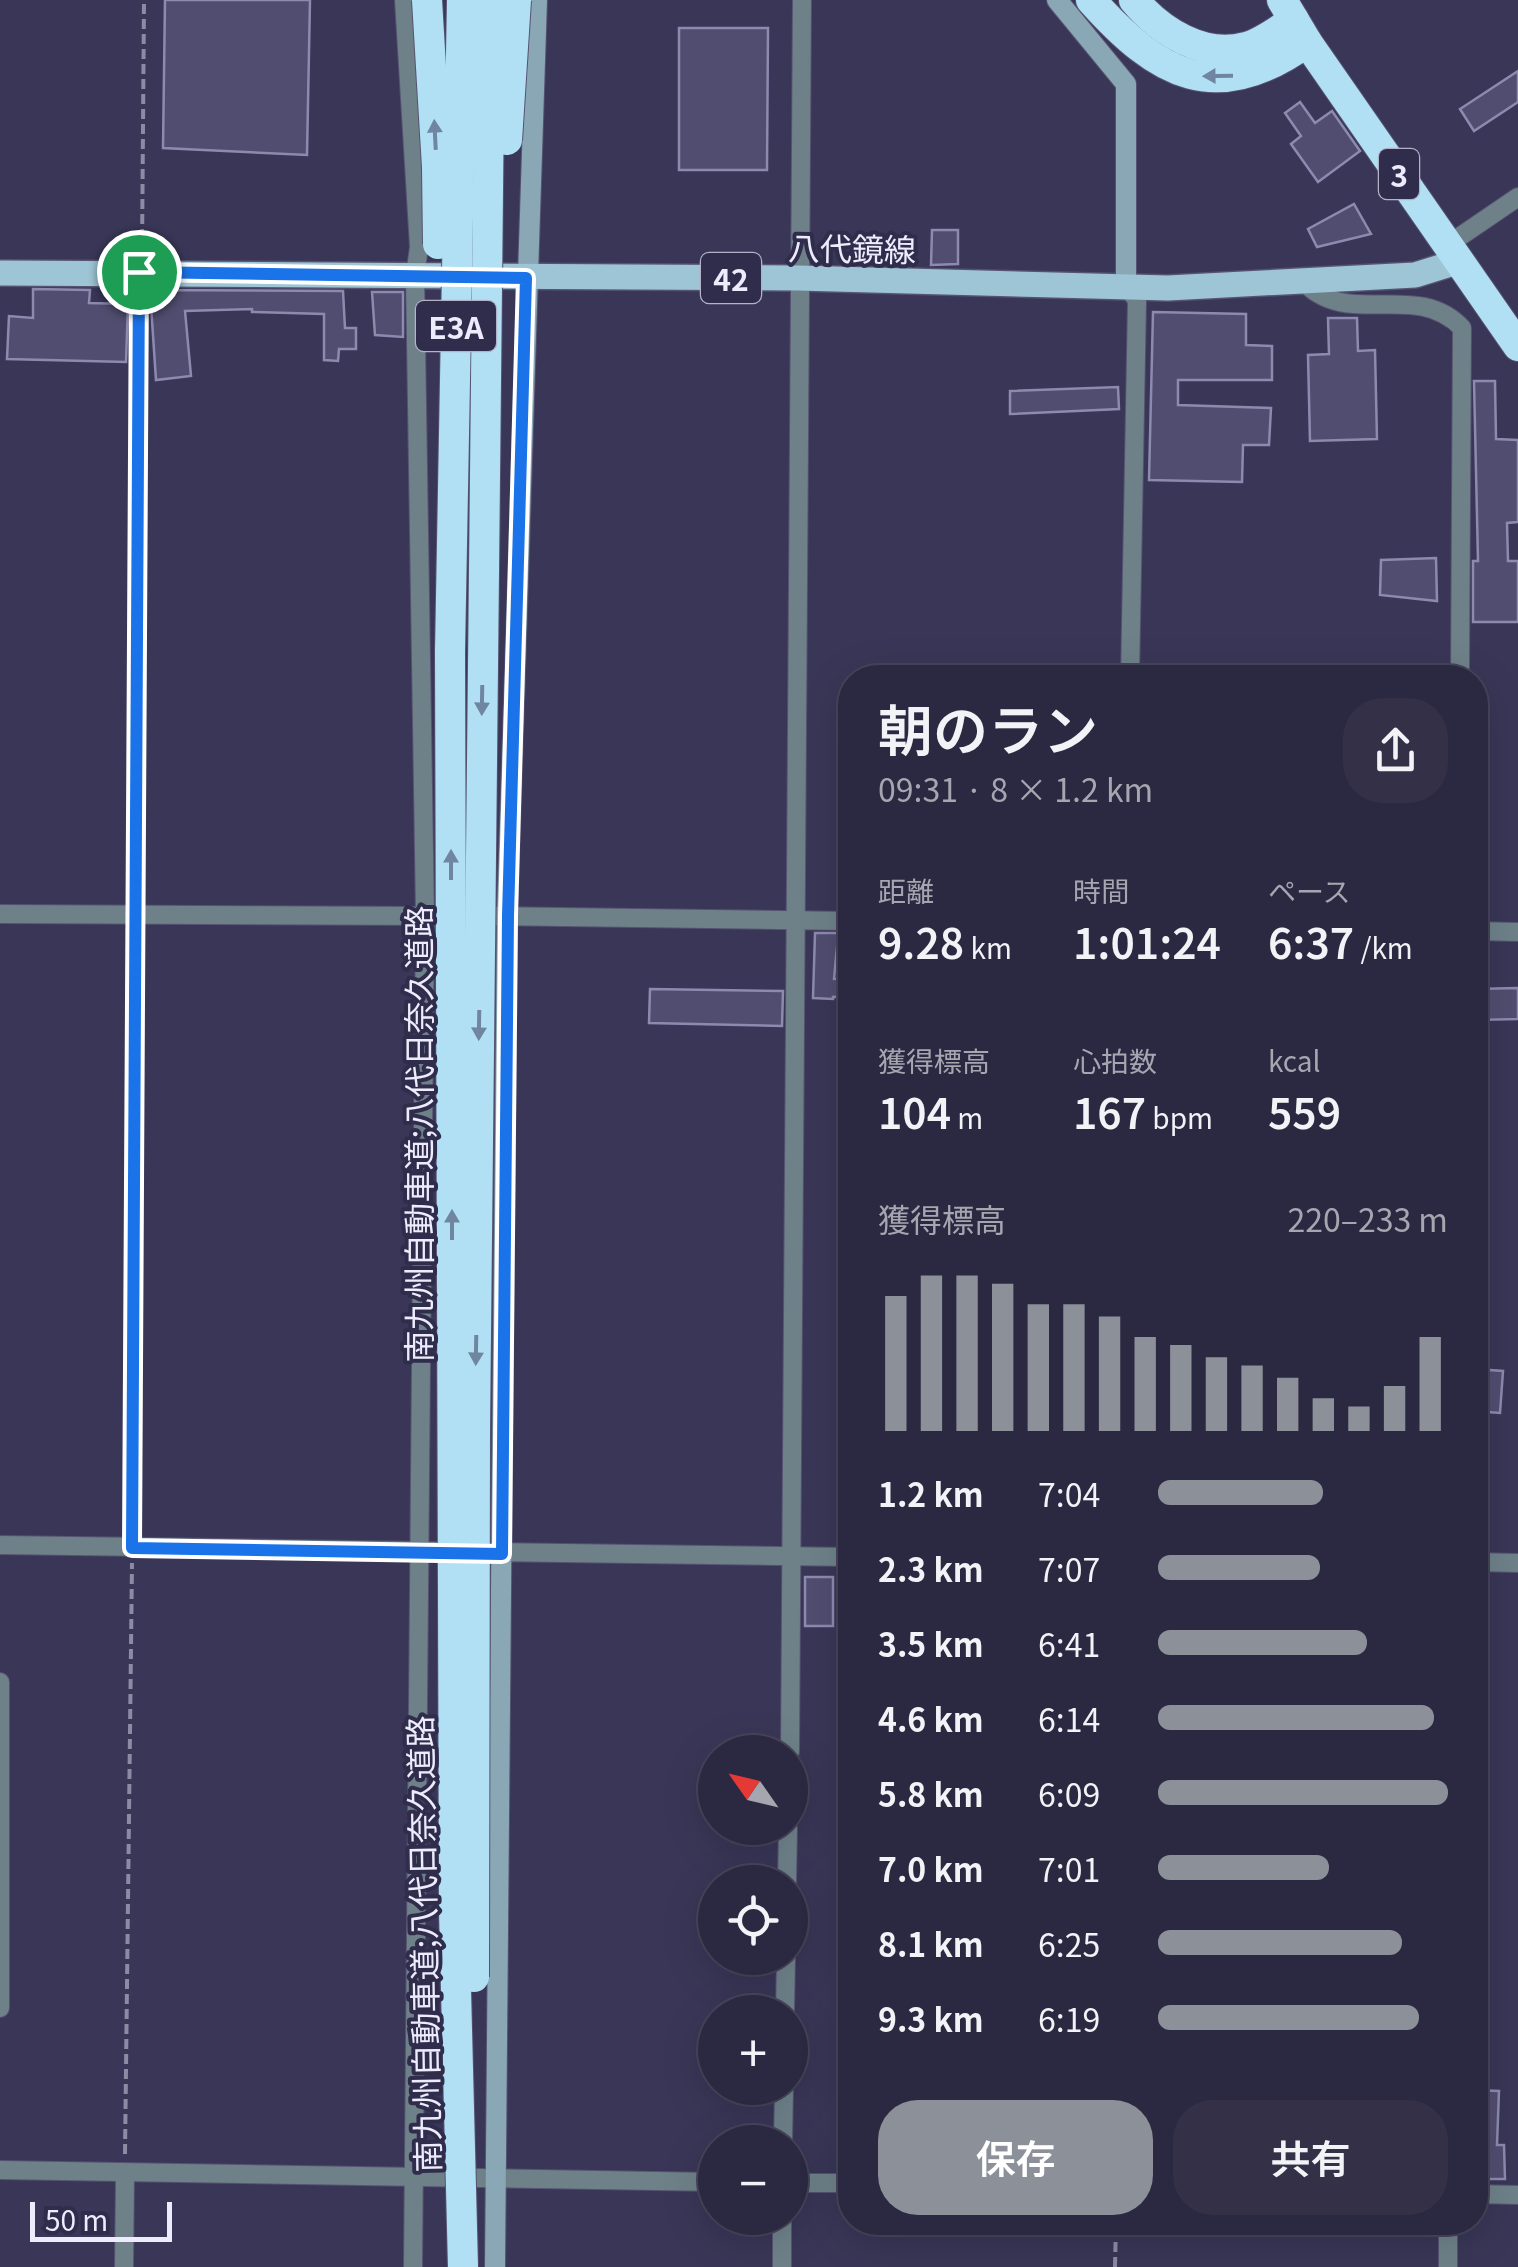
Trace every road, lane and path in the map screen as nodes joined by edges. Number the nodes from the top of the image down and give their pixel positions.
1 (144, 0) edge
2 (404, 0) edge
3 (427, 0) edge
4 (462, 0) edge
5 (490, 0) edge
6 (516, 0) edge
7 (537, 0) edge
8 (802, 0) edge
9 (1057, 0) edge
10 (1091, 0) edge
11 (1134, 0) edge
12 (1295, 21) edge
13 (1518, 197) edge
14 (1454, 252) junction
15 (139, 272) junction
16 (0, 273) edge
17 (415, 276) junction
18 (526, 278) junction
19 (798, 278) junction
20 (1303, 281) junction
21 (1126, 286) junction
22 (1518, 346) edge
23 (483, 602) junction
24 (450, 652) junction
25 (1130, 665) edge
26 (1460, 665) edge
27 (135, 913) junction
28 (0, 914) edge
29 (426, 916) junction
30 (508, 916) junction
31 (795, 921) junction
32 (838, 921) edge
33 (1488, 931) edge
34 (1518, 932) edge
35 (0, 1546) edge
36 (132, 1548) junction
37 (420, 1554) junction
38 (502, 1554) junction
39 (793, 1557) junction
40 (838, 1557) edge
41 (1488, 1562) edge
42 (1518, 1563) edge
43 (0, 1682) edge
44 (790, 1735) edge
45 (0, 2008) edge
46 (0, 2170) edge
47 (125, 2174) junction
48 (414, 2176) junction
49 (496, 2179) junction
50 (698, 2182) edge
51 (808, 2182) edge
52 (838, 2183) edge
53 (1488, 2194) edge
54 (1518, 2195) edge
55 (782, 2235) edge
56 (1116, 2235) edge
57 (1448, 2235) edge
58 (124, 2267) edge
59 (413, 2267) edge
60 (465, 2267) edge
61 (495, 2267) edge
62 (782, 2267) edge
63 (1115, 2267) edge
64 (1448, 2267) edge

1 - 15 path
2 - 17 street
24 -> 3 highway, bridge
4 - 24 highway, 南九州自動車道;八代日奈久道路 / E3A, bridge
5 - 23 highway, 南九州自動車道;八代日奈久道路 / E3A, bridge
6 - 23 highway, bridge
7 - 18 street
8 - 19 street
9 - 21 street
12 -> 10 highway
11 - 12 highway
12 - 14 highway, 3
13 - 14 street
14 - 20 main road, 八代鏡線 / 42
14 - 22 highway, 3
15 - 16 main road, 八代鏡線 / 42
15 - 17 main road, 八代鏡線 / 42
15 - 27 path
17 - 18 main road, 八代鏡線 / 42
17 - 29 street
18 - 19 main road, 八代鏡線 / 42
18 - 30 street
19 - 21 main road, 八代鏡線 / 42
19 - 31 street
20 - 21 main road, 八代鏡線 / 42
20 - 26 street
21 - 25 street
23 -> 60 highway, 南九州自動車道;八代日奈久道路 / E3A, bridge
60 -> 24 highway, 南九州自動車道;八代日奈久道路 / E3A, bridge
27 - 28 street
27 - 29 street
27 - 36 path
29 - 30 street
29 - 37 street
30 - 31 street
30 - 38 street
31 - 32 street
31 - 39 street
33 - 34 street
35 - 36 street
36 - 37 street
36 - 47 path
37 - 38 street
37 - 48 street
38 - 39 street
38 - 49 street
39 - 40 street
39 - 44 street
41 - 42 street
43 - 45 street
46 - 47 street
47 - 48 street
47 - 58 street
48 - 49 street
48 - 59 street
49 - 50 street
49 - 61 street
51 - 52 street
53 - 54 street
55 - 62 street
56 - 63 path
57 - 64 street

